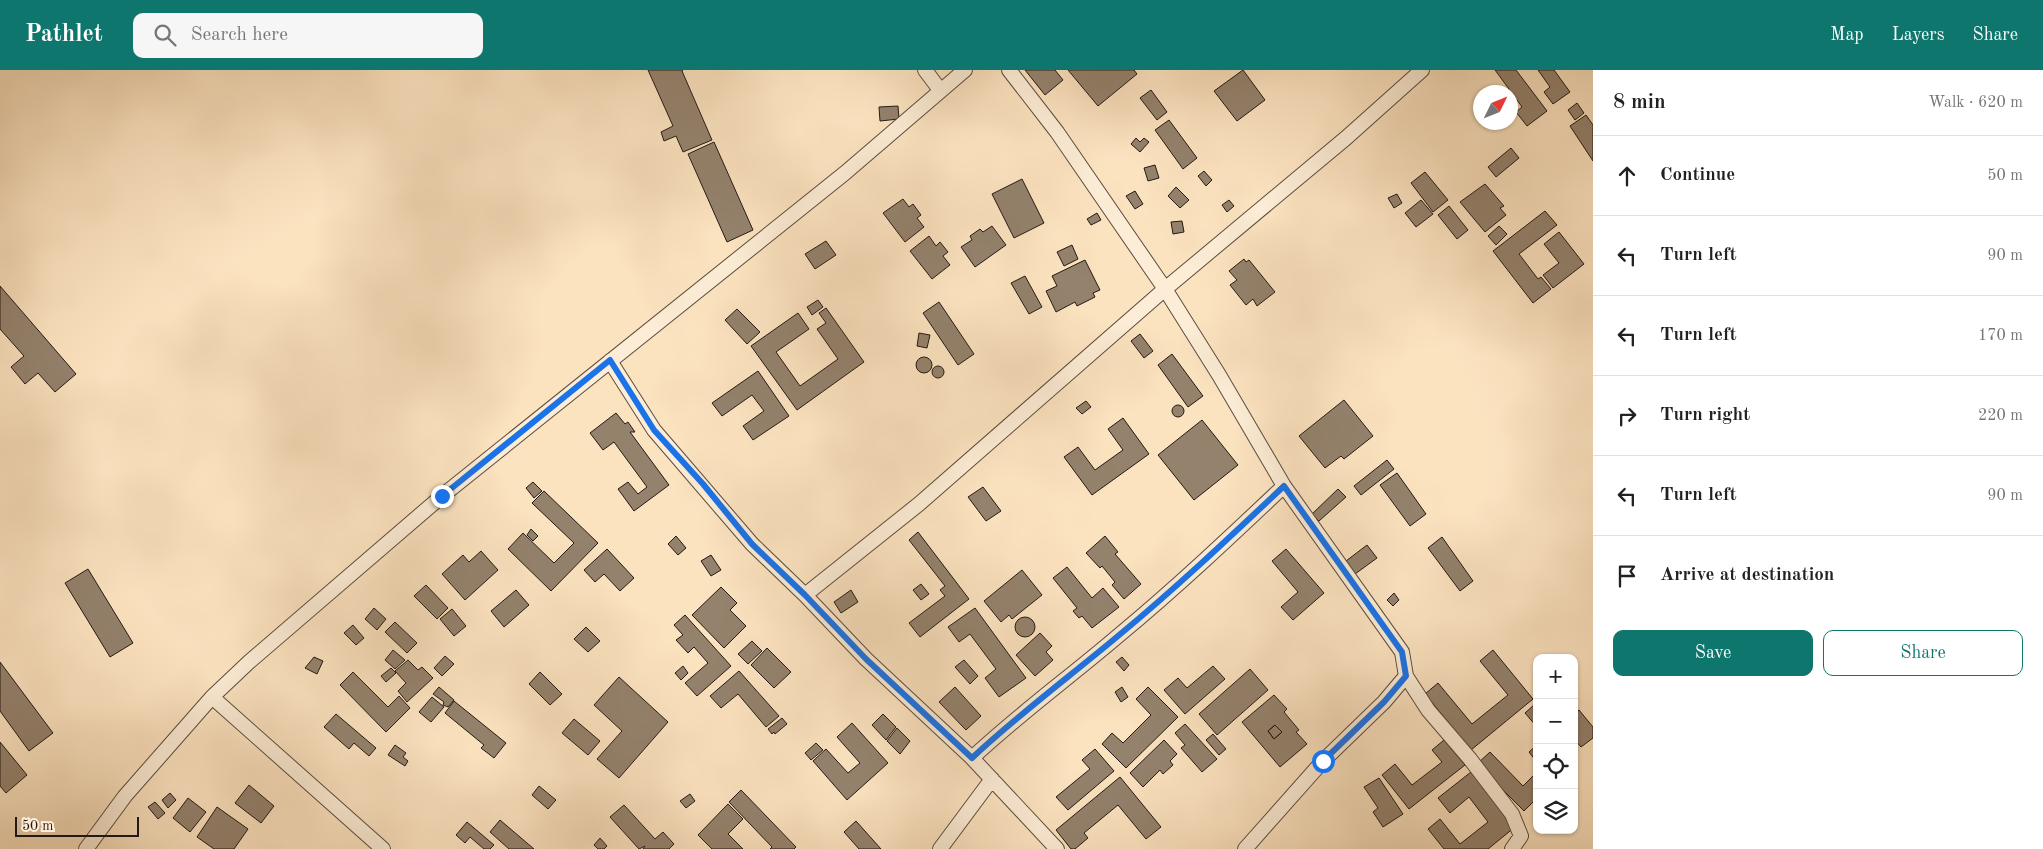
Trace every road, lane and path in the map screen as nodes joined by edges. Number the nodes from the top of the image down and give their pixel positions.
1 (925, 70) edge
2 (965, 70) edge
3 (1008, 70) edge
4 (1422, 70) edge
5 (940, 90) junction
6 (1165, 289) junction
7 (610, 360) junction
8 (1284, 486) junction
9 (805, 595) junction
10 (1406, 676) junction
11 (212, 697) junction
12 (972, 758) junction
13 (992, 779) junction
14 (86, 849) edge
15 (383, 849) edge
16 (940, 849) edge
17 (1057, 849) edge
18 (1245, 849) edge
19 (1512, 849) edge

1 - 5 street
2 - 5 street
3 - 6 street
4 - 6 street
5 - 7 street
6 - 8 street
6 - 9 street
7 - 9 street
7 - 11 street
8 - 10 street
8 - 12 street
9 - 12 street
10 - 18 street
10 - 19 street
11 - 14 street
11 - 15 street
12 - 13 street
13 - 16 street
13 - 17 street

